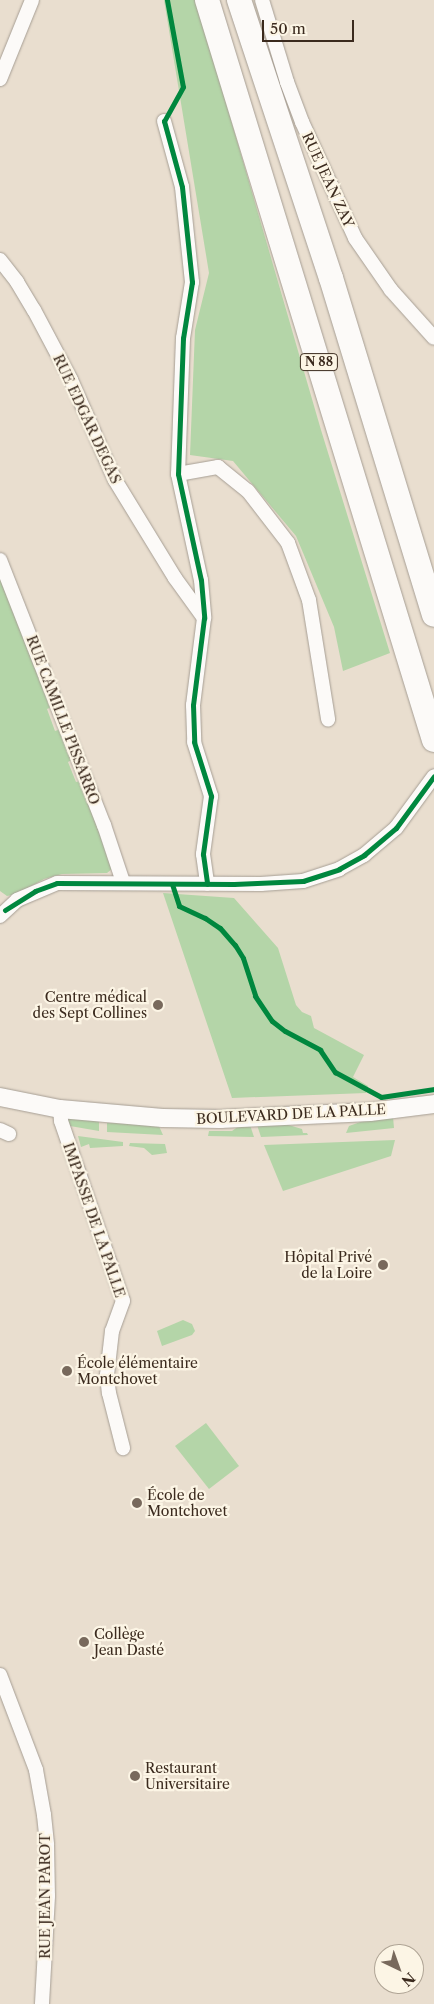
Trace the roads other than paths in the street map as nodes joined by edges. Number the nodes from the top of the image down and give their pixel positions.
1 (32, 0) edge
2 (207, 0) edge
3 (240, 0) edge
4 (262, 0) edge
5 (0, 78) edge
6 (164, 121) dead end
7 (0, 260) edge
8 (434, 338) edge
9 (178, 474) junction
10 (0, 560) edge
11 (199, 566) junction
12 (175, 578) junction
13 (434, 615) edge
14 (204, 618) junction
15 (328, 719) dead end
16 (431, 733) edge
17 (434, 776) edge
18 (123, 882) junction
19 (207, 884) junction
20 (2, 910) edge
21 (0, 1097) edge
22 (434, 1104) edge
23 (60, 1109) junction
24 (123, 1448) dead end
25 (0, 1675) edge
26 (42, 2004) edge

1 - 5 street
2 - 16 highway, N 88
3 - 13 highway, N 88
4 - 8 street, RUE JEAN ZAY
6 - 9 street
7 - 12 street, RUE EDGAR DEGAS
9 - 11 street
9 - 15 street
10 - 18 street, RUE CAMILLE PISSARRO
11 - 12 street
11 - 14 street
12 - 14 street, RUE EDGAR DEGAS
14 - 19 street
17 - 19 street
18 - 19 street
18 - 20 street
21 - 23 street, BOULEVARD DE LA PALLE
22 - 23 street, BOULEVARD DE LA PALLE
23 - 24 street, IMPASSE DE LA PALLE
25 - 26 street, RUE JEAN PAROT

